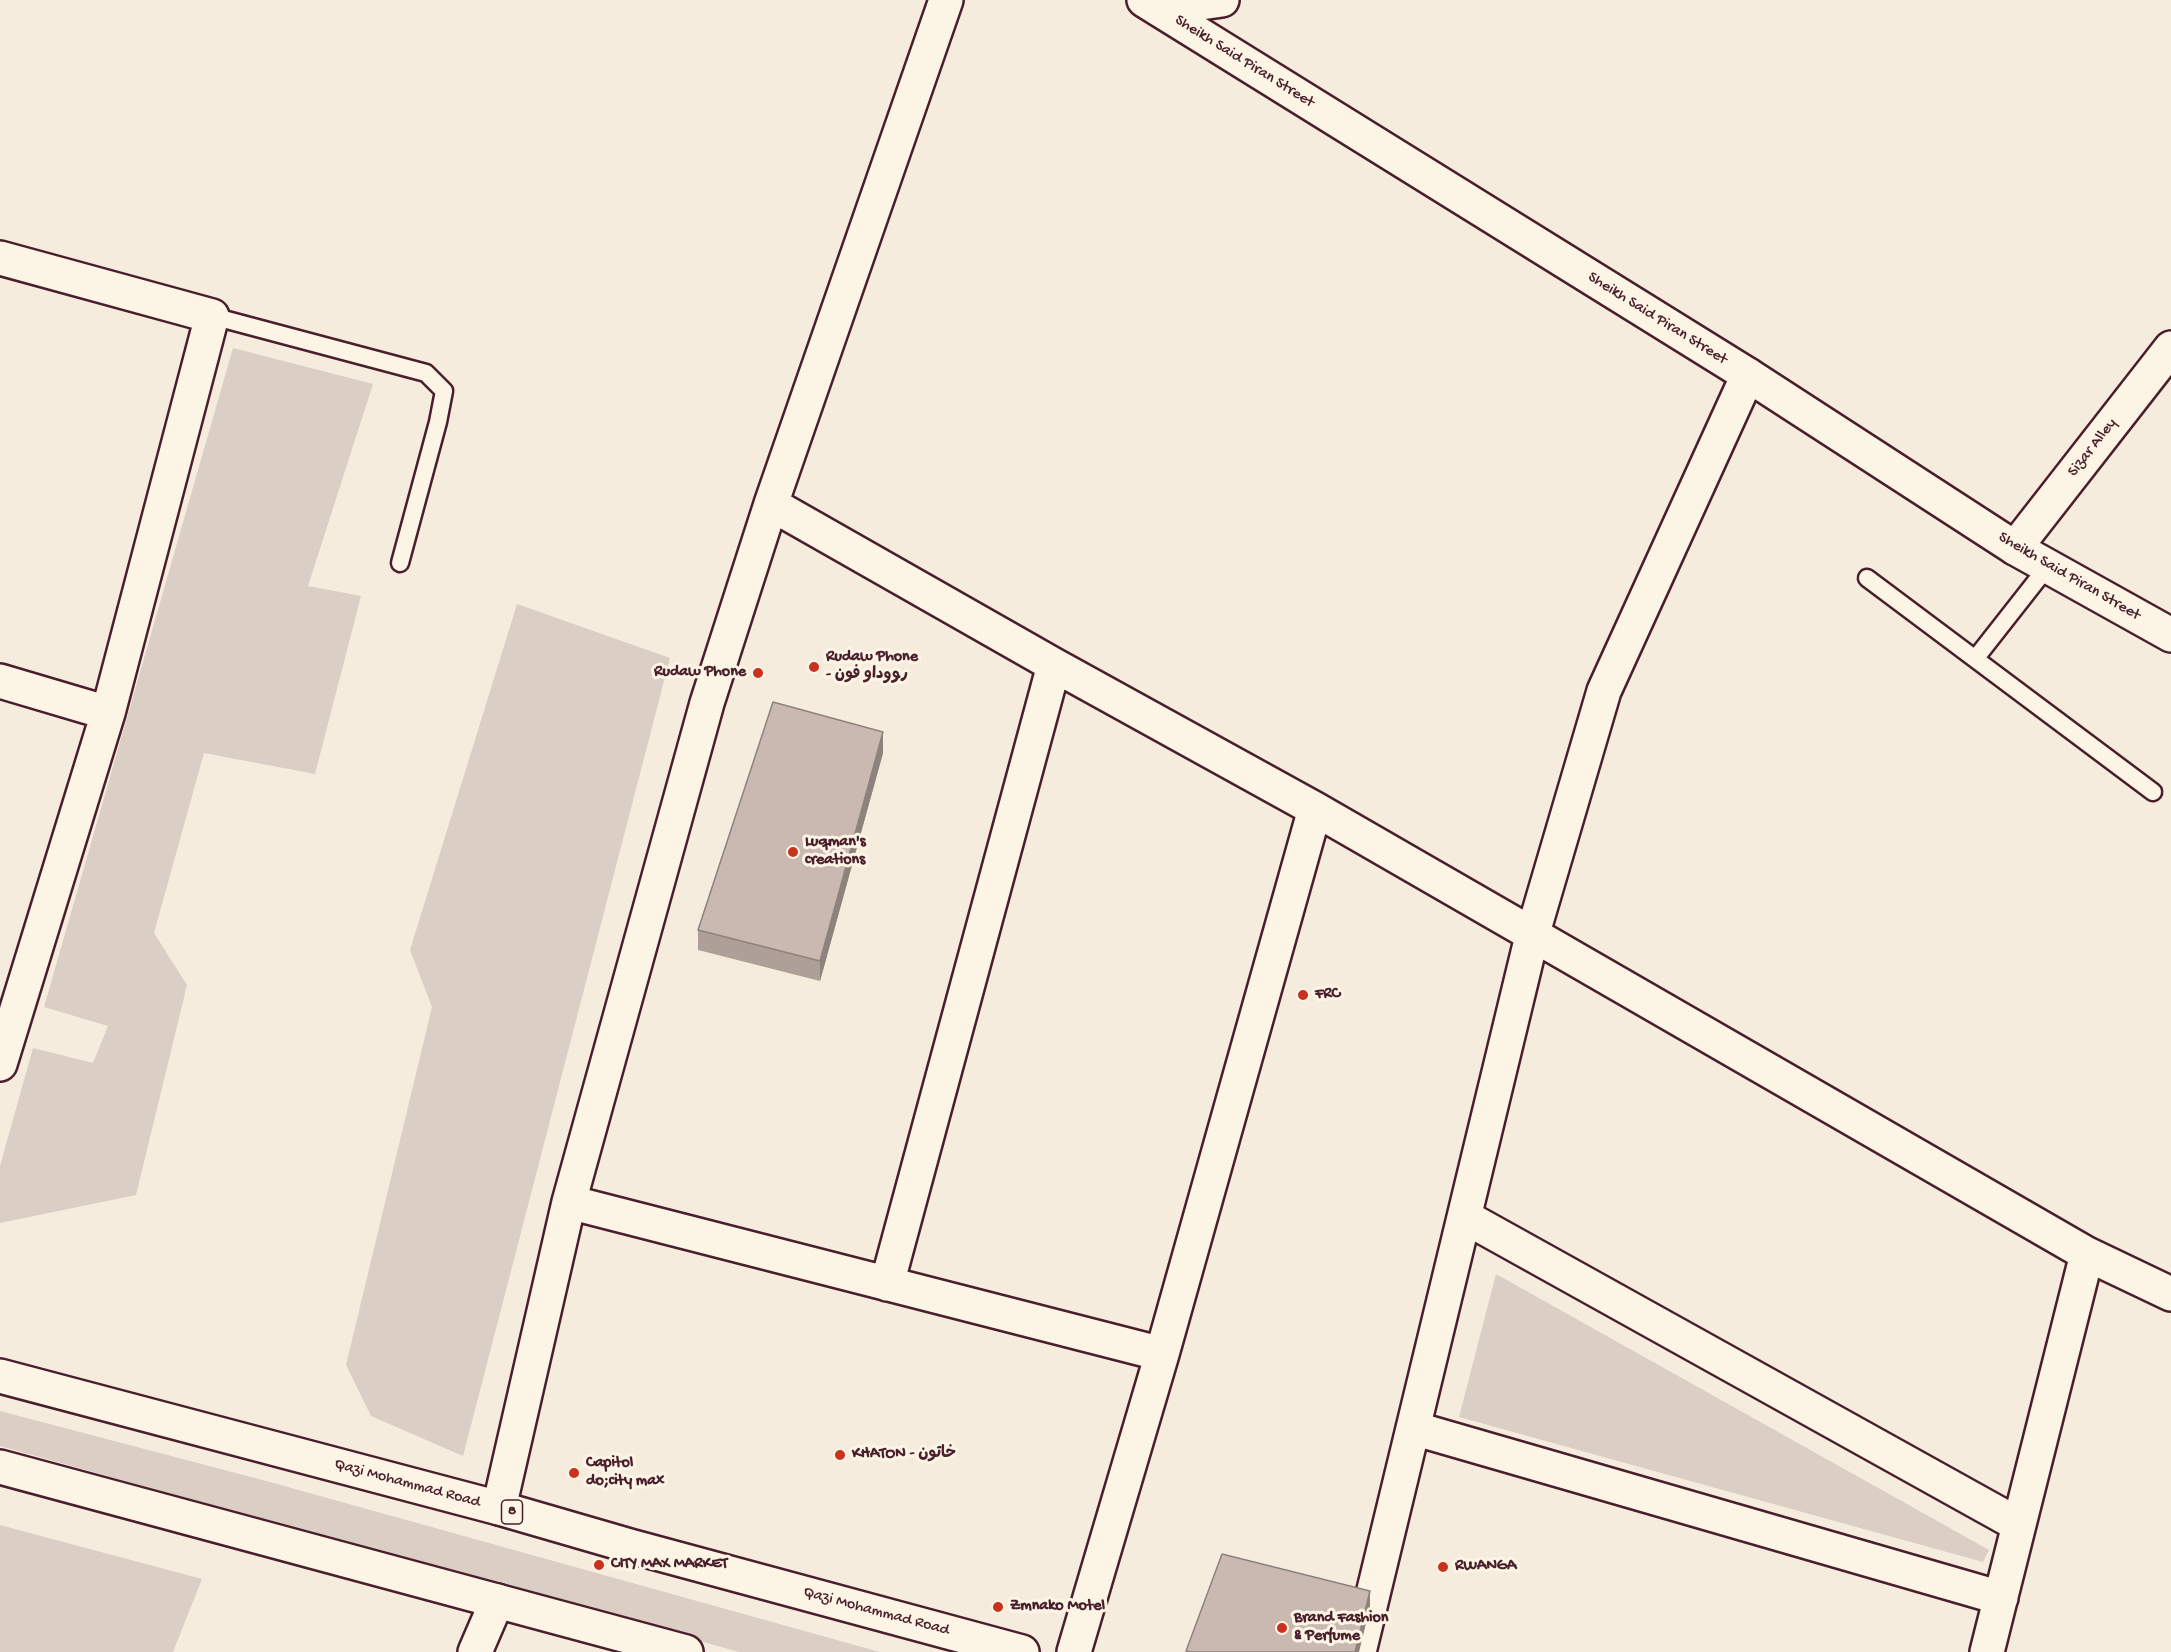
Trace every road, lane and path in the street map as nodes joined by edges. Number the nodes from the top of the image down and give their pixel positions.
1 (946, 0) edge
2 (1222, 0) edge
3 (1151, 4) edge
4 (0, 258) edge
5 (212, 316) junction
6 (2171, 348) edge
7 (1748, 375) junction
8 (771, 504) junction
9 (2015, 548) junction
10 (400, 563) dead end
11 (2048, 566) junction
12 (1867, 578) dead end
13 (2171, 635) edge
14 (1976, 659) junction
15 (1054, 665) junction
16 (0, 681) edge
17 (108, 712) junction
18 (2153, 792) dead end
19 (1315, 809) junction
20 (1533, 936) junction
21 (12, 980) edge
22 (0, 1064) edge
23 (569, 1202) junction
24 (1465, 1217) junction
25 (2087, 1254) junction
26 (887, 1284) junction
27 (2171, 1294) edge
28 (1162, 1354) junction
29 (0, 1376) edge
30 (1413, 1428) junction
31 (0, 1467) edge
32 (499, 1508) junction
33 (2019, 1525) junction
34 (2001, 1598) junction
35 (497, 1601) junction
36 (475, 1652) edge
37 (686, 1652) edge
38 (1022, 1652) edge
39 (1074, 1652) edge
40 (1359, 1652) edge
41 (1987, 1652) edge

1 - 8 street
2 - 3 street
3 - 7 street, Sheikh Said Piran Street
4 - 5 street
5 - 10 lane
5 - 17 street
6 - 9 street, Sizar Alley
7 - 9 street, Sheikh Said Piran Street
7 - 20 street
8 - 15 street
8 - 23 street
9 - 11 street, Sheikh Said Piran Street
11 - 13 street, Sheikh Said Piran Street
11 - 14 lane
12 - 14 lane
14 - 18 lane
15 - 19 street
15 - 26 street
16 - 17 street
17 - 21 street
19 - 20 street
19 - 28 street
20 - 24 street
20 - 25 street
21 - 22 street
23 - 26 street
23 - 32 street
24 - 30 street
24 - 33 street
25 - 27 street
25 - 33 street
26 - 28 street
28 - 39 street
29 - 32 street, Qazi Mohammad Road / 8
30 - 34 street
30 - 40 street
31 - 35 street
32 - 38 street, Qazi Mohammad Road / 8
33 - 34 street
34 - 41 street
35 - 36 street
35 - 37 street

